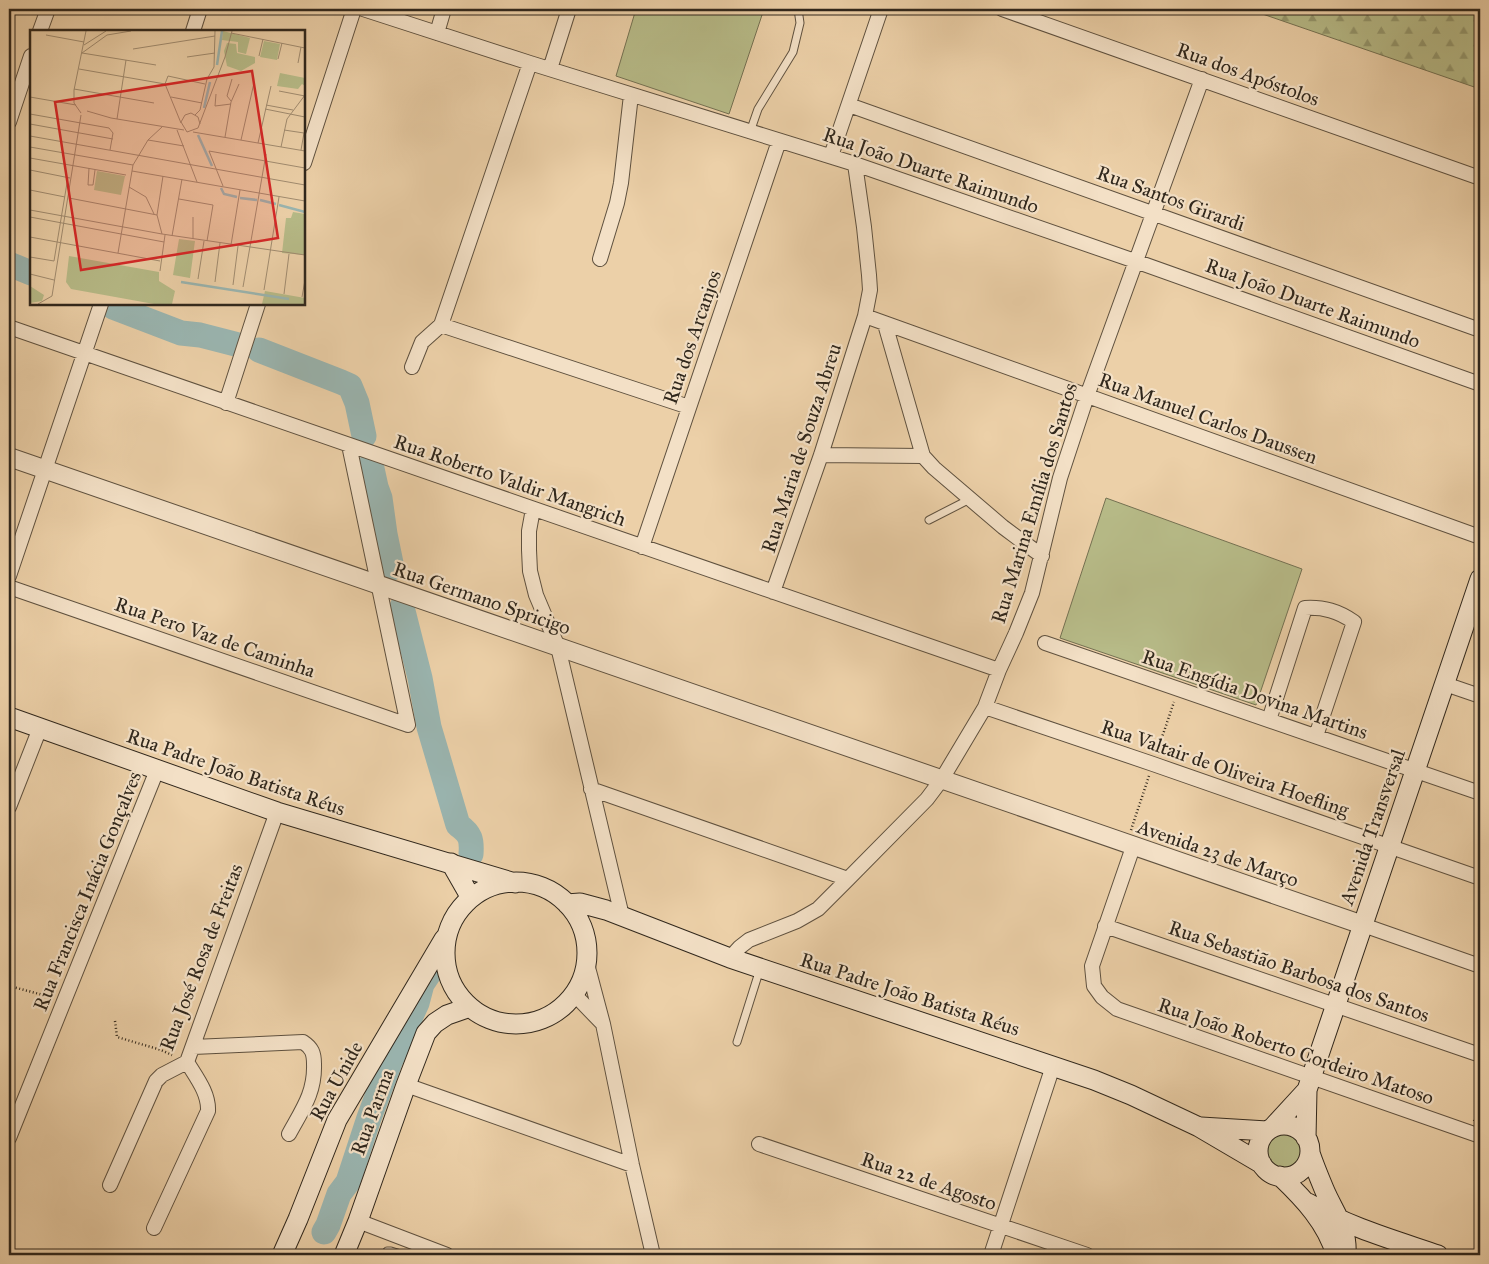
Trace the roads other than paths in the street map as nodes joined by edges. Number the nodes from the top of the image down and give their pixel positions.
1 (48, 9) edge
2 (200, 9) edge
3 (354, 9) edge
4 (363, 9) edge
5 (444, 9) edge
6 (569, 9) edge
7 (798, 9) edge
8 (881, 9) edge
9 (1002, 9) edge
10 (40, 30) edge
11 (192, 30) edge
12 (437, 32) junction
13 (30, 59) edge
14 (530, 63) junction
15 (550, 69) junction
16 (1202, 79) junction
17 (631, 95) junction
18 (849, 105) junction
19 (9, 122) edge
20 (750, 132) junction
21 (779, 141) junction
22 (831, 156) junction
23 (305, 161) edge
24 (855, 164) junction
25 (1480, 178) edge
26 (1152, 212) junction
27 (600, 259) dead end
28 (1135, 261) junction
29 (101, 305) edge
30 (258, 305) edge
31 (865, 316) junction
32 (885, 324) junction
33 (441, 325) junction
34 (9, 327) edge
35 (1480, 330) edge
36 (84, 353) junction
37 (412, 367) dead end
38 (1480, 384) edge
39 (1087, 396) junction
40 (226, 402) junction
41 (689, 407) junction
42 (348, 445) junction
43 (822, 456) junction
44 (923, 456) junction
45 (9, 457) edge
46 (45, 469) junction
47 (970, 499) junction
48 (533, 509) junction
49 (929, 520) dead end
50 (1480, 537) edge
51 (642, 546) junction
52 (1042, 556) junction
53 (9, 576) edge
54 (1480, 579) edge
55 (378, 585) junction
56 (9, 587) edge
57 (773, 592) junction
58 (1045, 643) dead end
59 (558, 647) junction
60 (998, 670) junction
61 (1445, 684) junction
62 (1479, 693) edge
63 (985, 707) junction
64 (9, 717) edge
65 (1269, 720) junction
66 (40, 728) junction
67 (1316, 736) junction
68 (157, 770) junction
69 (1415, 771) junction
70 (942, 779) junction
71 (591, 789) junction
72 (1480, 793) edge
73 (9, 807) edge
74 (277, 812) junction
75 (1134, 847) junction
76 (1389, 847) junction
77 (451, 863) junction
78 (1480, 878) edge
79 (848, 880) junction
80 (515, 882) junction
81 (472, 898) junction
82 (567, 904) junction
83 (614, 913) junction
84 (1363, 925) junction
85 (1105, 926) junction
86 (582, 928) junction
87 (446, 936) junction
88 (730, 958) junction
89 (586, 960) junction
90 (1480, 966) edge
91 (760, 968) junction
92 (574, 994) junction
93 (1336, 1005) junction
94 (470, 1008) junction
95 (603, 1024) junction
96 (737, 1042) dead end
97 (193, 1047) junction
98 (1480, 1055) edge
99 (187, 1062) junction
100 (1053, 1066) junction
101 (406, 1084) junction
102 (1309, 1084) junction
103 (1199, 1127) junction
104 (1270, 1129) junction
105 (289, 1134) dead end
106 (1475, 1134) edge
107 (9, 1138) edge
108 (759, 1144) dead end
109 (1308, 1145) junction
110 (1262, 1164) junction
111 (632, 1165) junction
112 (1280, 1176) junction
113 (110, 1185) dead end
114 (1308, 1203) junction
115 (1340, 1220) junction
116 (358, 1221) junction
117 (1000, 1226) junction
118 (154, 1228) dead end
119 (1364, 1229) junction
120 (282, 1255) edge
121 (344, 1255) edge
122 (384, 1255) edge
123 (404, 1255) edge
124 (447, 1255) edge
125 (653, 1255) edge
126 (991, 1255) edge
127 (1087, 1255) edge
128 (1336, 1255) edge
129 (1346, 1255) edge
130 (1438, 1255) edge

1 - 10 street
2 - 11 street
3 - 23 street
4 - 12 street, Rua João Duarte Raimundo
5 - 12 street
6 - 15 street
7 - 20 lane
8 - 18 street
9 - 16 street, Rua dos Apóstolos
12 - 14 street, Rua João Duarte Raimundo
13 - 19 street
14 - 15 street, Rua João Duarte Raimundo
14 - 33 street
15 - 17 street, Rua João Duarte Raimundo
16 - 25 street, Rua dos Apóstolos
16 - 26 street, Rua Marina Emília dos Santos
17 - 20 street, Rua João Duarte Raimundo
17 - 27 street
18 - 22 street
18 - 26 street, Rua Santos Girardi
20 - 21 street, Rua João Duarte Raimundo
21 - 22 street, Rua João Duarte Raimundo
21 - 41 street, Rua dos Arcanjos
22 - 24 street, Rua João Duarte Raimundo
24 - 28 street, Rua João Duarte Raimundo
24 - 31 street, Rua Maria de Souza Abreu
26 - 28 street, Rua Marina Emília dos Santos
26 - 35 street, Rua Santos Girardi
28 - 38 street, Rua João Duarte Raimundo
28 - 39 street, Rua Marina Emília dos Santos
29 - 36 street
30 - 40 street
31 - 32 street, Rua Manuel Carlos Daussen
31 - 43 street, Rua Maria de Souza Abreu
32 - 39 street, Rua Manuel Carlos Daussen
32 - 44 street
33 - 37 street
33 - 41 street
34 - 36 street, Rua Roberto Valdir Mangrich
36 - 40 street, Rua Roberto Valdir Mangrich
36 - 46 street
39 - 50 street, Rua Manuel Carlos Daussen
39 - 52 street, Rua Marina Emília dos Santos
40 - 42 street, Rua Roberto Valdir Mangrich
41 - 51 street, Rua dos Arcanjos
42 - 48 street, Rua Roberto Valdir Mangrich
42 - 55 street
43 - 44 street
43 - 57 street, Rua Maria de Souza Abreu
44 - 47 street
45 - 46 street, Rua Germano Spricigo
46 - 53 street
46 - 55 street, Rua Germano Spricigo
47 - 49 lane
47 - 52 street
48 - 51 street, Rua Roberto Valdir Mangrich
48 - 59 street
51 - 57 street, Rua Roberto Valdir Mangrich
52 - 60 street, Rua Marina Emília dos Santos
54 - 61 main road, Avenida Transversal
55 - 56 street, Rua Pero Vaz de Caminha
55 - 59 street, Rua Germano Spricigo
57 - 60 street, Rua Roberto Valdir Mangrich
58 - 65 street, Rua Engídia Dovina Martins
59 - 70 street, Rua Germano Spricigo
59 - 71 street
60 - 63 street, Rua Marina Emília dos Santos
61 - 62 street
61 - 69 main road, Avenida Transversal
63 - 70 street, Rua Marina Emília dos Santos
63 - 76 street, Rua Valtair de Oliveira Hoefling
64 - 66 main road, Rua Padre João Batista Réus
65 - 67 street, Rua Engídia Dovina Martins
65 - 67 street
66 - 68 main road, Rua Padre João Batista Réus
66 - 73 street
67 - 69 street, Rua Engídia Dovina Martins
68 - 74 main road, Rua Padre João Batista Réus
68 - 107 street, Rua Francisca Inácia Gonçalves
69 - 72 street, Rua Engídia Dovina Martins
69 - 76 main road, Avenida Transversal
70 - 75 street, Avenida 23 de Março
70 - 79 street, Rua Marina Emília dos Santos
71 - 79 street
71 - 83 street
74 - 77 main road, Rua Padre João Batista Réus
74 - 97 street, Rua José Rosa de Freitas
75 - 84 street, Avenida 23 de Março
75 - 85 street
76 - 78 street, Rua Valtair de Oliveira Hoefling
76 - 84 main road, Avenida Transversal
77 - 80 main road, Rua Padre João Batista Réus
77 - 81 main road
79 - 88 street, Rua Marina Emília dos Santos
80 - 81 main road
80 - 82 main road
81 - 87 main road
82 - 83 main road, Rua Padre João Batista Réus
82 - 86 main road
83 - 86 main road
83 - 88 main road, Rua Padre João Batista Réus
84 - 90 street, Avenida 23 de Março
84 - 93 main road, Avenida Transversal
85 - 93 street, Rua Sebastião Barbosa dos Santos
85 - 102 street, Rua João Roberto Cordeiro Matoso
86 - 89 main road
87 - 94 main road
87 - 120 main road, Rua Unide
88 - 91 main road, Rua Padre João Batista Réus
89 - 92 main road
89 - 95 street
91 - 96 lane
91 - 100 main road, Rua Padre João Batista Réus
92 - 94 main road
92 - 95 street
93 - 98 street, Rua Sebastião Barbosa dos Santos
93 - 102 main road, Avenida Transversal
94 - 101 main road, Rua Parma
95 - 111 street
97 - 99 street, Rua José Rosa de Freitas
97 - 105 street
99 - 113 street, Rua José Rosa de Freitas
99 - 118 street
100 - 103 main road, Rua Padre João Batista Réus
100 - 117 street
101 - 111 street
101 - 116 main road, Rua Parma
102 - 104 main road, Avenida Transversal
102 - 106 street, Rua João Roberto Cordeiro Matoso
102 - 109 main road, Avenida Transversal
103 - 104 main road, Rua Padre João Batista Réus
103 - 110 main road, Rua Padre João Batista Réus
104 - 109 main road
104 - 110 main road
108 - 117 street, Rua 22 de Agosto
109 - 112 main road
109 - 115 main road
110 - 112 main road
111 - 125 street
112 - 114 main road
114 - 115 main road
114 - 128 main road
115 - 119 main road
115 - 129 main road
116 - 121 main road, Rua Parma
116 - 124 street
117 - 126 street
117 - 127 street, Rua 22 de Agosto
119 - 129 main road
119 - 130 main road
122 - 123 lane

